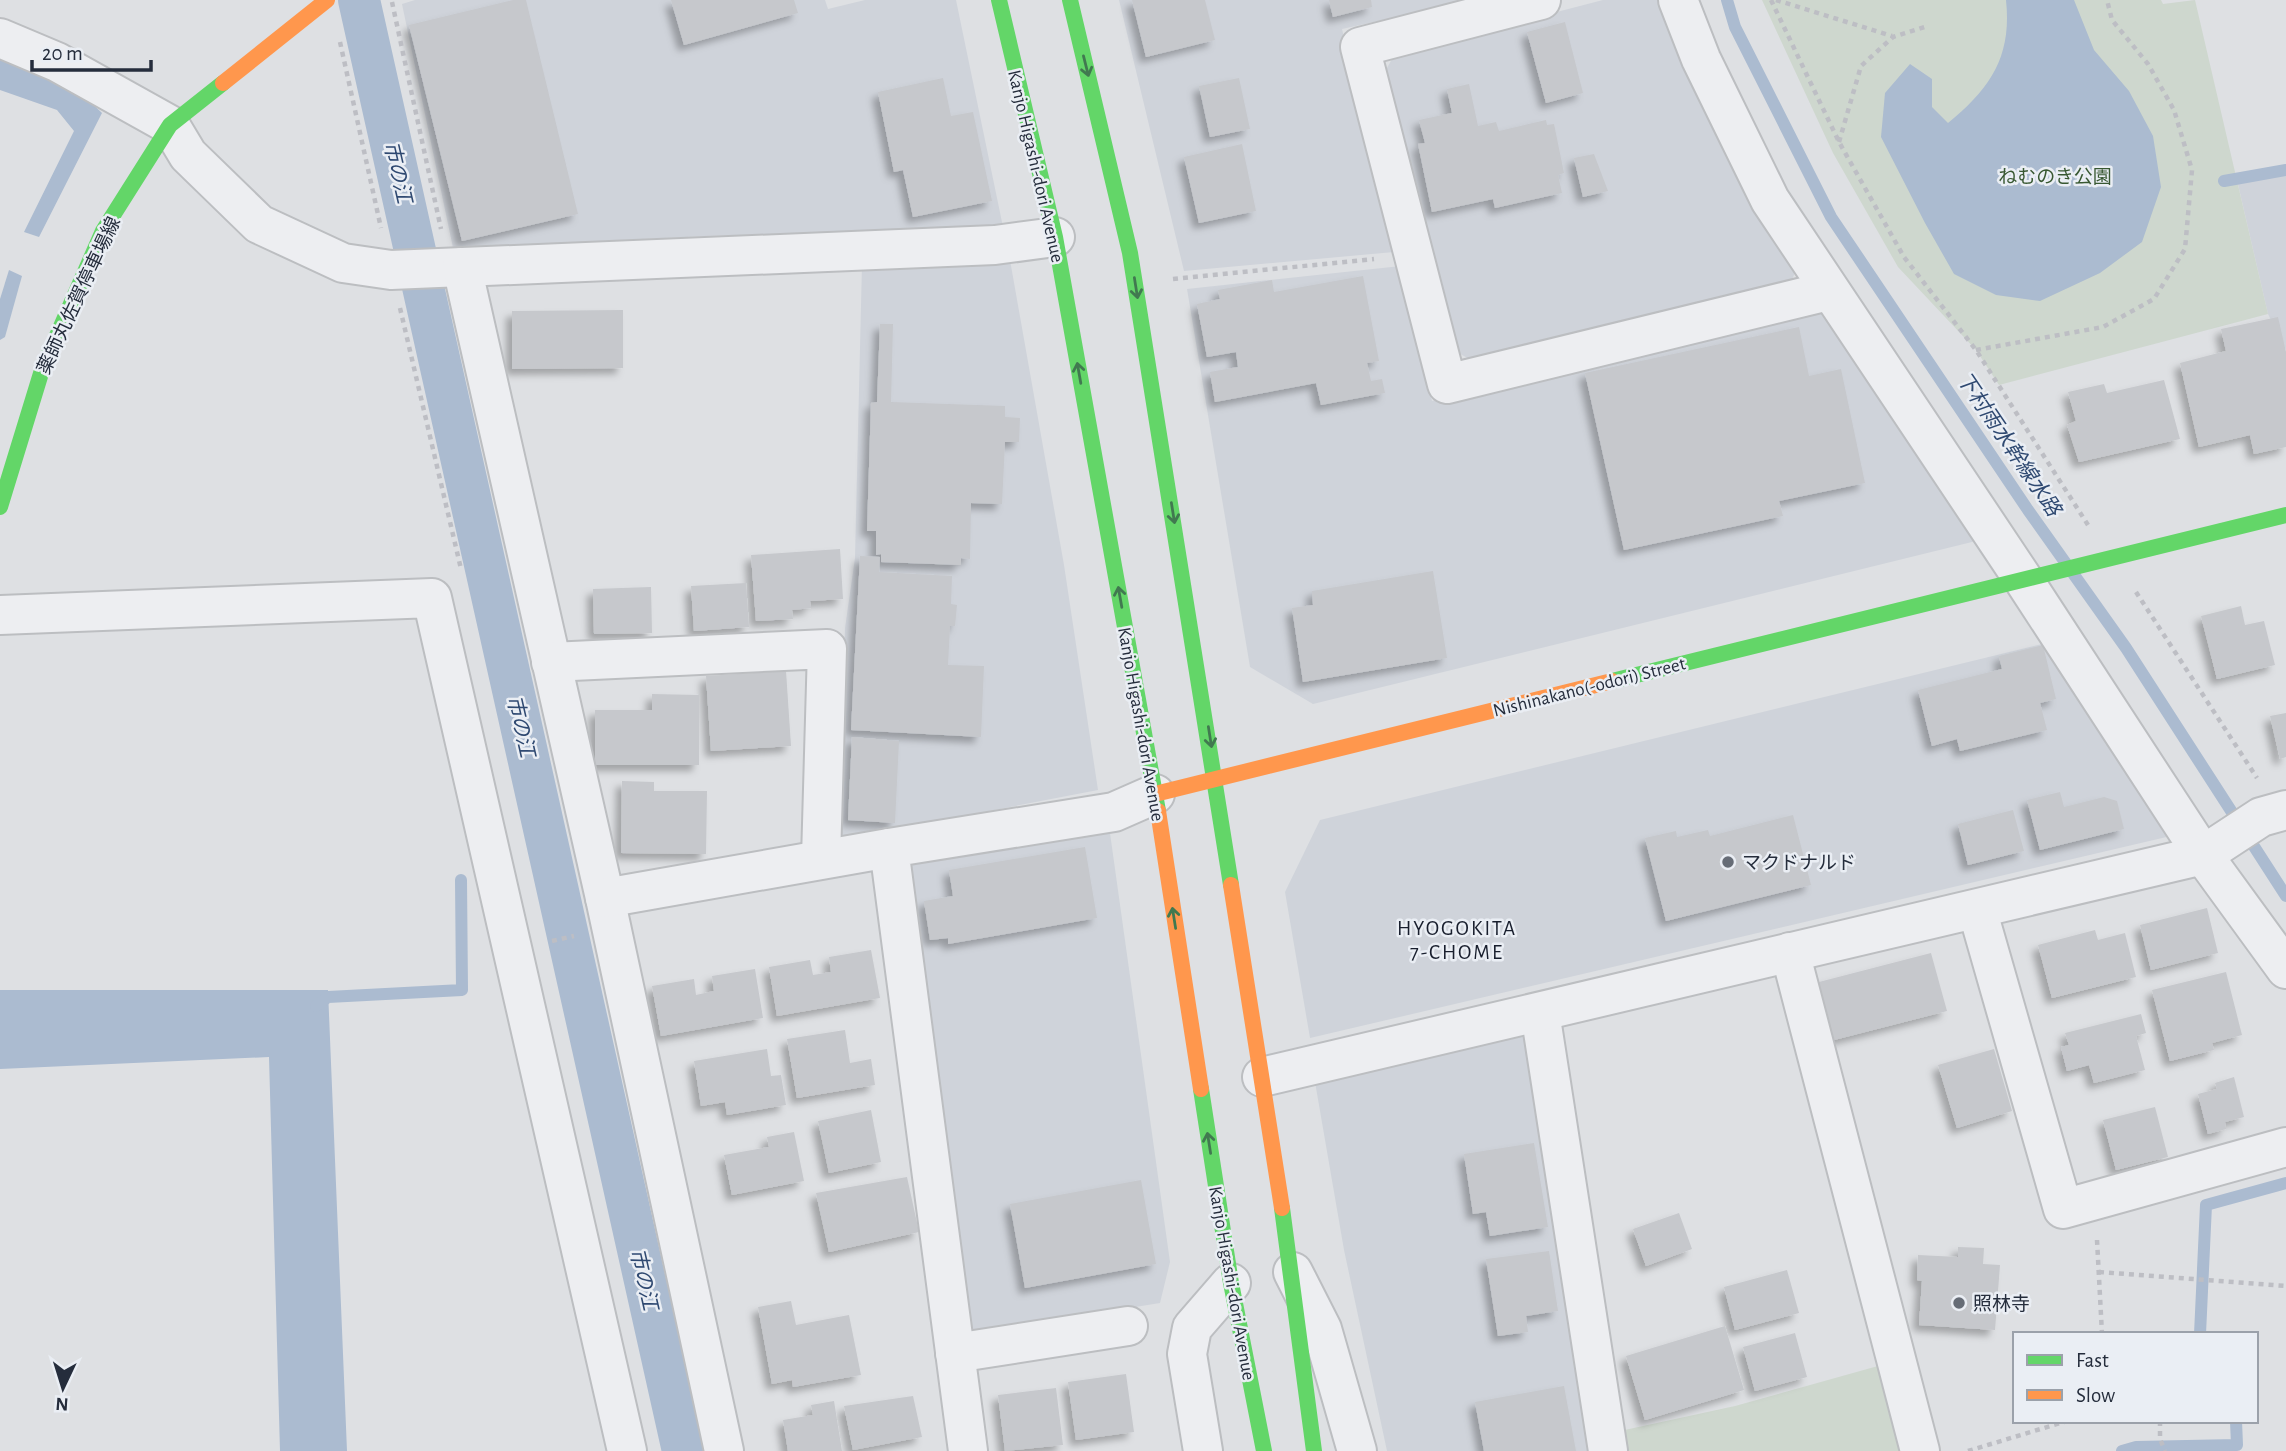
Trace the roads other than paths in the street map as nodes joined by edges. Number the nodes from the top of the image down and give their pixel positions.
1 (327, 0) edge
2 (999, 0) edge
3 (1069, 0) edge
4 (1541, 0) edge
5 (1678, 0) edge
6 (0, 38) edge
7 (170, 125) junction
8 (1055, 237) junction
9 (456, 267) junction
10 (1828, 291) junction
11 (0, 507) edge
12 (2286, 515) edge
13 (2023, 579) junction
14 (0, 615) edge
15 (551, 662) junction
16 (1216, 779) junction
17 (1155, 794) junction
18 (2282, 811) edge
19 (889, 848) junction
20 (2203, 855) junction
21 (821, 859) junction
22 (605, 898) junction
23 (1976, 909) junction
24 (1790, 952) junction
25 (2286, 969) edge
26 (1540, 1012) junction
27 (1262, 1077) junction
28 (2286, 1147) edge
29 (1292, 1270) junction
30 (1231, 1283) junction
31 (1128, 1326) dead end
32 (955, 1353) junction
33 (627, 1451) edge
34 (724, 1451) edge
35 (968, 1451) edge
36 (1203, 1451) edge
37 (1264, 1451) edge
38 (1314, 1451) edge
39 (1357, 1451) edge
40 (1608, 1451) edge
41 (1920, 1451) edge

1 - 7 main road, 薬師丸佐賀停車場線
2 - 8 main road, Kanjo Higashi-dori Avenue
3 -> 16 main road
4 - 10 street
5 - 10 street
6 - 7 street
7 - 9 street
7 - 11 main road, 薬師丸佐賀停車場線
8 - 9 street
17 -> 8 main road, Kanjo Higashi-dori Avenue
9 - 15 street
10 - 13 street
12 - 13 main road, Nishinakano(-odori) Street
13 - 16 main road, Nishinakano(-odori) Street
13 - 20 street
14 - 33 street
15 - 21 street
15 - 22 street
16 - 17 main road, Nishinakano(-odori) Street
16 - 27 main road
17 - 19 street
30 -> 17 main road, Kanjo Higashi-dori Avenue
18 - 20 street
19 - 21 street
19 - 32 street
20 - 23 street
20 - 25 street
21 - 22 street
22 - 34 street
23 - 24 street
23 - 28 street
24 - 26 street
24 - 41 street
26 - 27 street
26 - 40 street
27 - 29 main road
29 - 38 main road
29 - 39 street
30 - 36 street
30 - 37 main road, Kanjo Higashi-dori Avenue
31 - 32 street
32 - 35 street

